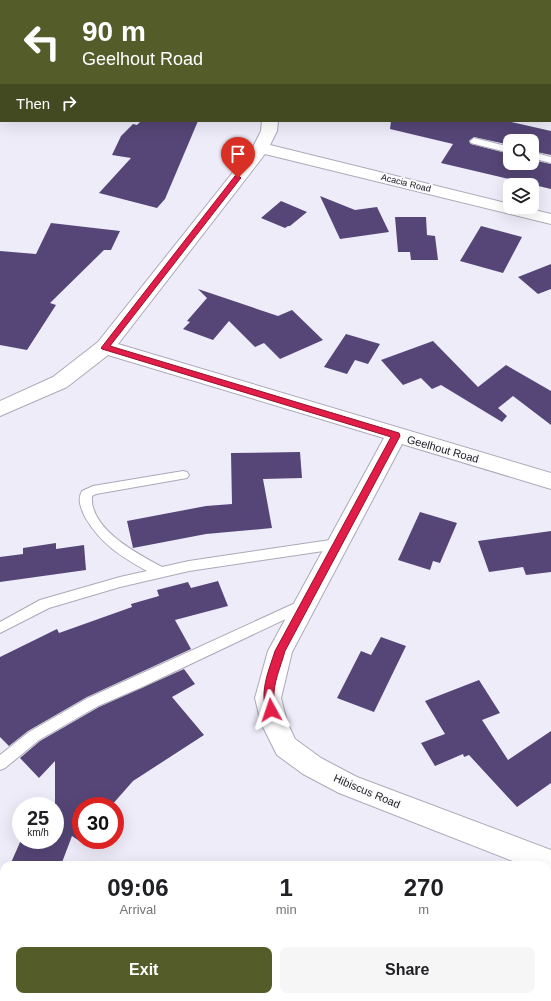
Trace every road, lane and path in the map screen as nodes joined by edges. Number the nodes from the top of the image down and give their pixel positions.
1 (270, 122) edge
2 (474, 141) dead end
3 (261, 148) junction
4 (503, 148) edge
5 (539, 157) edge
6 (301, 158) junction
7 (551, 160) edge
8 (247, 165) junction
9 (551, 218) edge
10 (105, 348) junction
11 (0, 409) edge
12 (396, 436) junction
13 (183, 475) dead end
14 (551, 481) edge
15 (338, 544) junction
16 (161, 573) junction
17 (306, 603) junction
18 (0, 628) edge
19 (0, 764) edge
20 (546, 861) edge

1 - 3 street
2 - 4 lane
3 - 6 street, Acacia Road
3 - 8 street
5 - 7 lane
6 - 8 street
6 - 9 street, Acacia Road
8 - 10 street
10 - 11 street
10 - 12 street, Geelhout Road
12 - 14 street, Geelhout Road
12 - 15 street, Hibiscus Road
13 - 16 lane
15 - 16 lane
15 - 17 street, Hibiscus Road
16 - 18 lane
17 - 19 lane
17 - 20 street, Hibiscus Road

